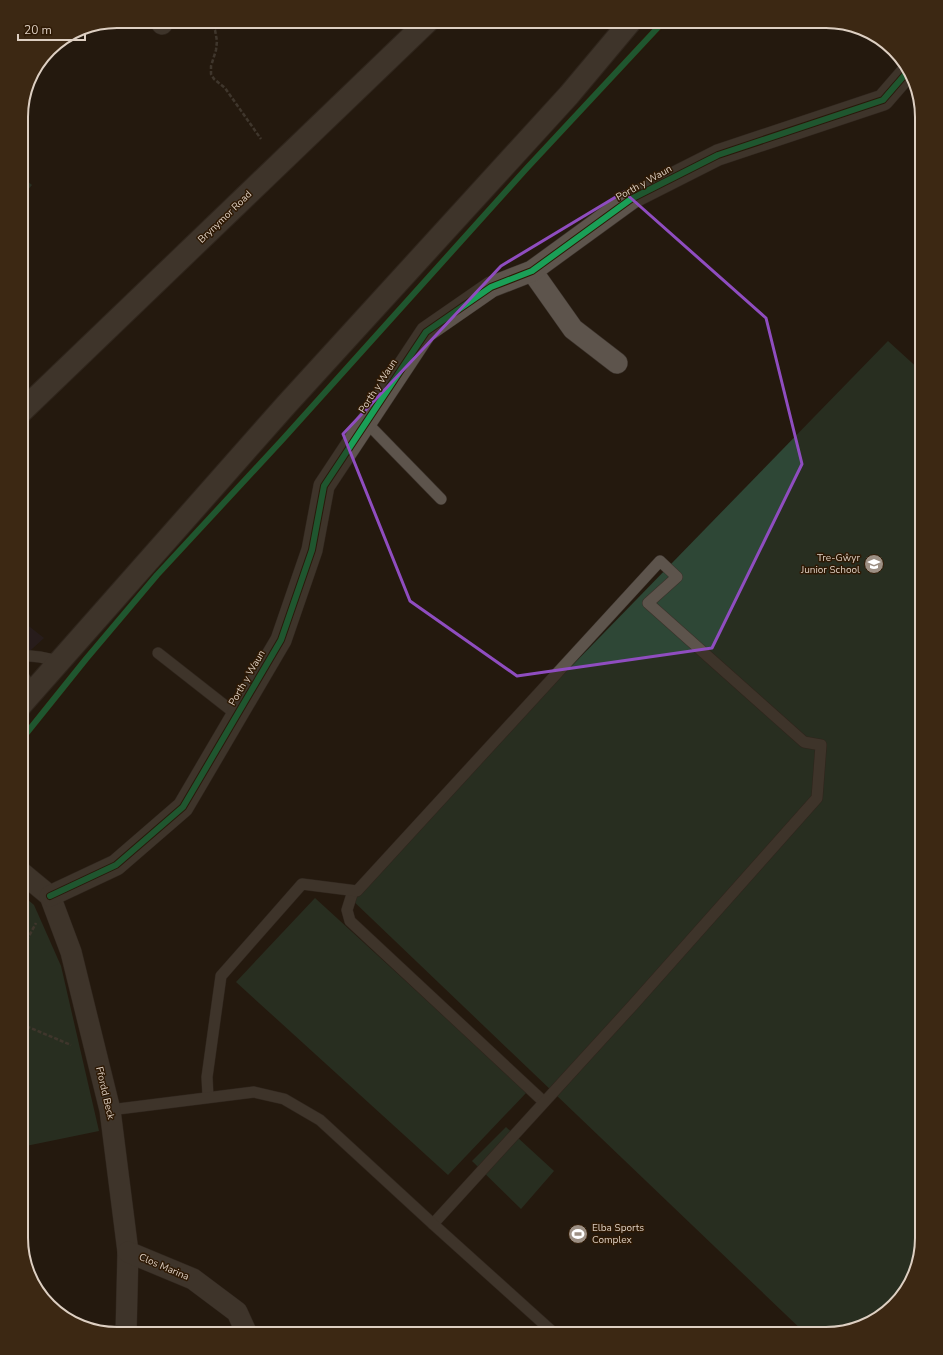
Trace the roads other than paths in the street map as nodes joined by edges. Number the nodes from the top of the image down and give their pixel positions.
1 (421, 28) edge
2 (625, 28) edge
3 (904, 75) edge
4 (532, 270) junction
5 (617, 364) dead end
6 (28, 405) edge
7 (366, 422) junction
8 (441, 499) dead end
9 (158, 654) dead end
10 (28, 656) edge
11 (59, 661) junction
12 (28, 698) edge
13 (237, 715) junction
14 (28, 878) edge
15 (353, 891) junction
16 (50, 896) junction
17 (208, 1097) junction
18 (544, 1102) junction
19 (110, 1110) junction
20 (433, 1224) junction
21 (128, 1252) junction
22 (126, 1327) edge
23 (243, 1327) edge
24 (547, 1327) edge

1 - 6 main road, Brynymor Road
2 - 11 main road
3 - 4 street, Porth y Waun
4 - 5 street
4 - 7 street, Porth y Waun
7 - 8 lane
7 - 13 street, Porth y Waun
9 - 13 lane
10 - 11 lane
11 - 12 main road
13 - 16 street, Porth y Waun
14 - 16 street, Ffordd Beck
15 - 17 lane
15 - 18 lane
15 - 18 lane
16 - 19 street, Ffordd Beck
17 - 19 lane
17 - 20 lane
18 - 20 lane
19 - 21 street, Ffordd Beck
20 - 24 lane
21 - 22 street, Ffordd Beck
21 - 23 street, Clos Marina

